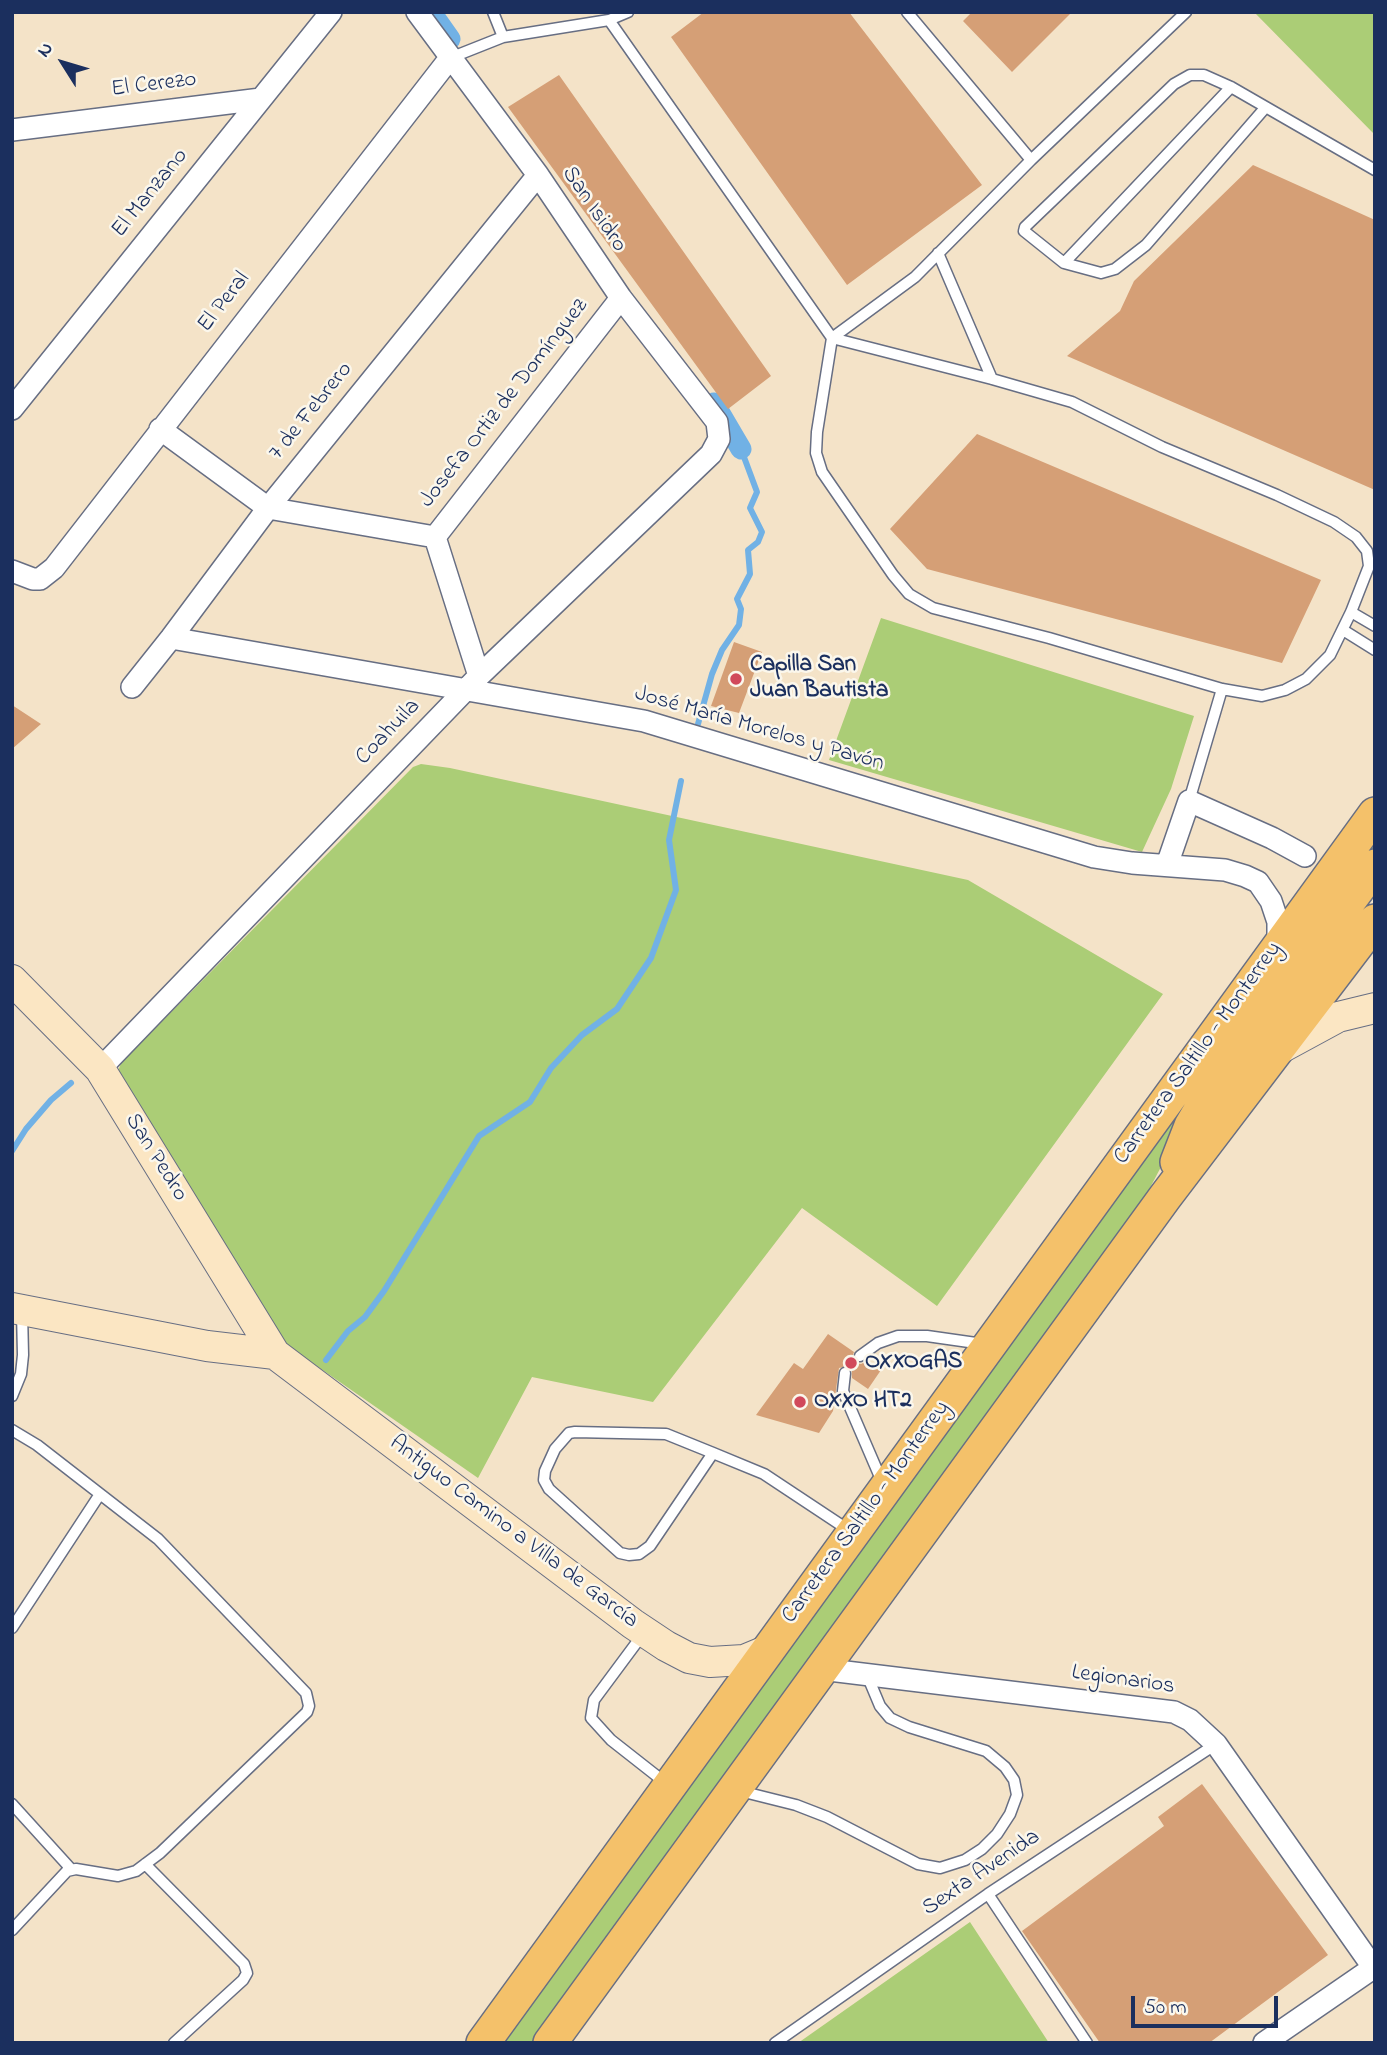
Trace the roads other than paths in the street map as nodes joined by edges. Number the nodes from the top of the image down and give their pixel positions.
1 (331, 12) edge
2 (417, 12) edge
3 (493, 12) edge
4 (628, 12) edge
5 (907, 12) edge
6 (1186, 12) edge
7 (609, 20) junction
8 (503, 37) junction
9 (450, 58) junction
10 (1231, 87) junction
11 (261, 99) junction
12 (1265, 108) junction
13 (12, 130) edge
14 (1031, 160) junction
15 (1375, 170) edge
16 (538, 175) junction
17 (938, 253) junction
18 (1064, 263) junction
19 (621, 298) junction
20 (832, 338) junction
21 (992, 379) junction
22 (12, 409) edge
23 (160, 429) junction
24 (719, 439) joint
25 (268, 508) junction
26 (435, 537) junction
27 (12, 571) edge
28 (1352, 612) junction
29 (1375, 626) edge
30 (1343, 630) junction
31 (172, 638) junction
32 (1375, 650) edge
33 (472, 684) junction
34 (132, 687) dead end
35 (1222, 689) junction
36 (1189, 801) junction
37 (1375, 814) edge
38 (1305, 856) dead end
39 (1167, 865) junction
40 (1375, 866) edge
41 (1375, 921) edge
42 (1278, 945) junction
43 (12, 980) edge
44 (1375, 1008) edge
45 (1279, 1049) junction
46 (100, 1069) junction
47 (1165, 1197) junction
48 (237, 1292) junction
49 (17, 1308) edge
50 (989, 1344) junction
51 (207, 1346) junction
52 (275, 1354) junction
53 (23, 1355) junction
54 (860, 1356) dead end
55 (12, 1363) edge
56 (845, 1373) dead end
57 (12, 1396) edge
58 (12, 1430) edge
59 (713, 1453) junction
60 (884, 1489) junction
61 (100, 1494) junction
62 (853, 1532) junction
63 (12, 1628) edge
64 (645, 1632) junction
65 (768, 1650) junction
66 (821, 1669) junction
67 (867, 1675) junction
68 (1216, 1744) junction
69 (669, 1786) junction
70 (733, 1789) junction
71 (12, 1804) edge
72 (145, 1864) junction
73 (71, 1869) junction
74 (988, 1894) junction
75 (12, 1930) edge
76 (1374, 1968) edge
77 (174, 2043) edge
78 (483, 2043) edge
79 (550, 2043) edge
80 (775, 2043) edge
81 (1087, 2043) edge
82 (1264, 2043) edge

1 - 11 street, El Manzano
2 - 9 street, San Isidro
3 - 8 lane
4 - 7 lane
5 - 14 lane
6 - 14 lane
7 - 8 lane
7 - 20 lane
8 - 9 lane
9 - 16 street, San Isidro
9 - 23 street, El Peral
10 - 12 lane
10 - 18 lane
10 - 18 lane
11 - 13 street, El Cerezo
11 - 22 street, El Manzano
12 - 15 lane
12 - 18 lane
14 - 17 lane
16 - 19 street, San Isidro
16 - 25 street, 7 de Febrero
17 - 20 lane
17 - 21 lane
19 - 24 street, San Isidro
19 - 26 street, Josefa Ortiz de Domínguez
20 - 21 lane
20 - 35 lane
21 - 28 lane
23 - 25 street, Josefa Ortiz de Domínguez
23 - 27 street, El Peral
24 - 33 street, Coahuila
25 - 26 street, Josefa Ortiz de Domínguez
25 - 31 street, 7 de Febrero
26 - 33 street
28 - 29 lane
28 - 30 lane
30 - 32 lane
30 - 35 lane
31 - 33 street, José María Morelos y Pavón
31 - 34 street, 7 de Febrero
33 - 39 street, José María Morelos y Pavón
33 - 46 street, Coahuila
35 - 36 lane
36 - 38 street
36 - 39 street
37 - 42 main road, Carretera Saltillo - Monterrey
39 - 42 street, José María Morelos y Pavón
40 - 47 main road
41 - 45 main road
42 - 50 main road, Carretera Saltillo - Monterrey
43 - 46 main road, San Pedro
44 - 45 main road
45 - 47 main road
46 - 48 main road, San Pedro
47 - 66 main road
48 - 51 main road
48 - 52 main road, San Pedro
49 - 51 main road
49 - 53 lane
50 - 54 lane
50 - 60 main road, Carretera Saltillo - Monterrey
51 - 52 main road
52 - 64 main road, Antiguo Camino a Villa de García
53 - 55 lane
53 - 57 lane
56 - 60 lane
58 - 61 lane
59 - 59 lane
59 - 62 lane
60 - 62 main road, Carretera Saltillo - Monterrey
61 - 63 lane
61 - 72 lane
62 - 65 main road, Carretera Saltillo - Monterrey
64 - 65 main road, Antiguo Camino a Villa de García
64 - 69 lane
65 - 69 main road, Carretera Saltillo - Monterrey
66 - 67 street, Legionarios
66 - 70 main road
67 - 68 street, Legionarios
67 - 70 lane
68 - 74 lane, Sexta Avenida
68 - 76 street, Legionarios
69 - 78 main road, Carretera Saltillo - Monterrey
70 - 79 main road
71 - 73 lane
72 - 73 lane
72 - 77 lane
73 - 75 lane
74 - 80 lane, Sexta Avenida
74 - 81 lane
76 - 82 street

